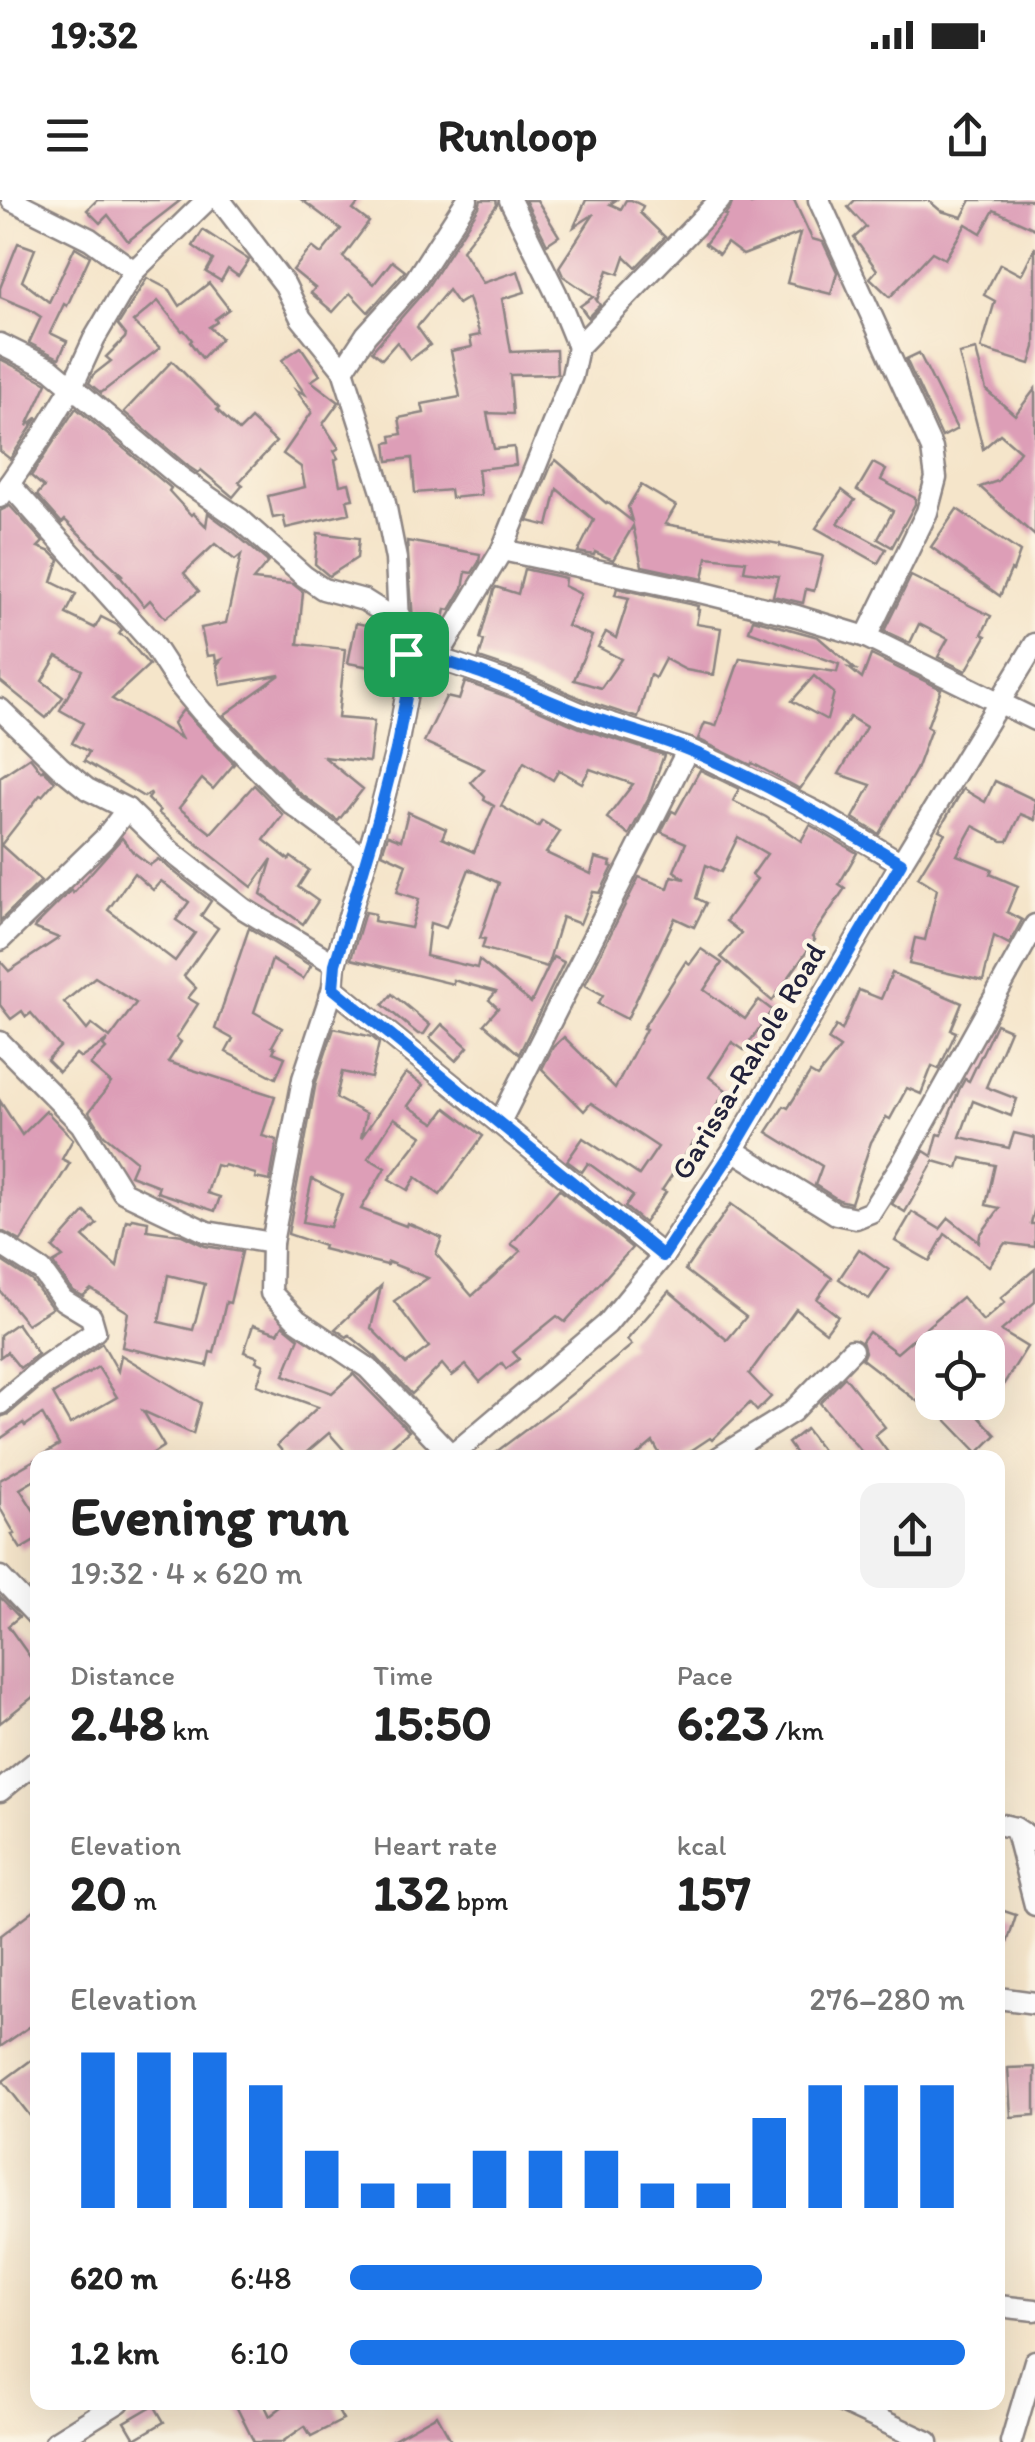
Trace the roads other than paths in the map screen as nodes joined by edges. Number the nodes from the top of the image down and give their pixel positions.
1 (12, 200) edge
2 (208, 200) edge
3 (220, 200) edge
4 (468, 200) edge
5 (510, 200) edge
6 (720, 200) edge
7 (819, 200) edge
8 (134, 270) junction
9 (0, 344) edge
10 (578, 347) junction
11 (343, 370) junction
12 (72, 388) junction
13 (4, 491) edge
14 (502, 550) junction
15 (399, 622) junction
16 (866, 637) junction
17 (1035, 644) edge
18 (406, 654) junction
19 (436, 658) junction
20 (407, 692) junction
21 (999, 702) junction
22 (0, 709) edge
23 (1035, 720) edge
24 (688, 750) junction
25 (126, 809) junction
26 (366, 859) junction
27 (901, 863) junction
28 (1035, 925) edge
29 (0, 940) edge
30 (335, 964) junction
31 (333, 988) junction
32 (0, 1042) edge
33 (500, 1122) junction
34 (733, 1150) junction
35 (272, 1243) junction
36 (0, 1244) edge
37 (663, 1256) junction
38 (852, 1350) dead end
39 (0, 1404) edge
40 (444, 1450) edge
41 (458, 1450) edge
42 (731, 1450) edge
43 (0, 1577) edge
44 (30, 1609) edge
45 (30, 1767) edge
46 (0, 1791) edge
47 (1006, 1826) edge
48 (1035, 1841) edge
49 (1035, 1905) edge
50 (1005, 1999) edge
51 (1035, 2003) edge
52 (1005, 2307) edge
53 (1035, 2310) edge
54 (1035, 2362) edge
55 (106, 2410) edge
56 (859, 2410) edge
57 (56, 2442) edge
58 (928, 2442) edge
59 (1011, 2442) edge

1 - 8 street
2 - 8 street
3 - 11 street
4 - 11 street
5 - 10 street
6 - 10 street
7 - 16 street
8 - 12 street
9 - 12 street
10 - 14 street
11 - 15 street
12 - 13 street
12 - 15 street
13 - 26 street
14 - 16 street
14 - 19 street
15 - 18 street
16 - 21 street
17 - 21 street, Garissa-Rahole Road
18 - 19 street
18 - 20 street
19 - 20 street
19 - 24 street
20 - 26 street
21 - 23 street
21 - 27 street, Garissa-Rahole Road
22 - 25 street
24 - 27 street
24 - 33 street
25 - 29 street
25 - 30 street
26 - 30 street
27 - 34 street, Garissa-Rahole Road
28 - 34 street
30 - 31 street
31 - 33 street
31 - 35 street
32 - 35 street
33 - 37 street
34 - 37 street, Garissa-Rahole Road
35 - 40 street
36 - 39 street
37 - 41 street, Garissa-Rahole Road
38 - 42 street
43 - 44 street
45 - 46 street
47 - 48 street
47 - 49 street
50 - 51 street
52 - 53 street
54 - 59 street
55 - 57 street
56 - 58 street

